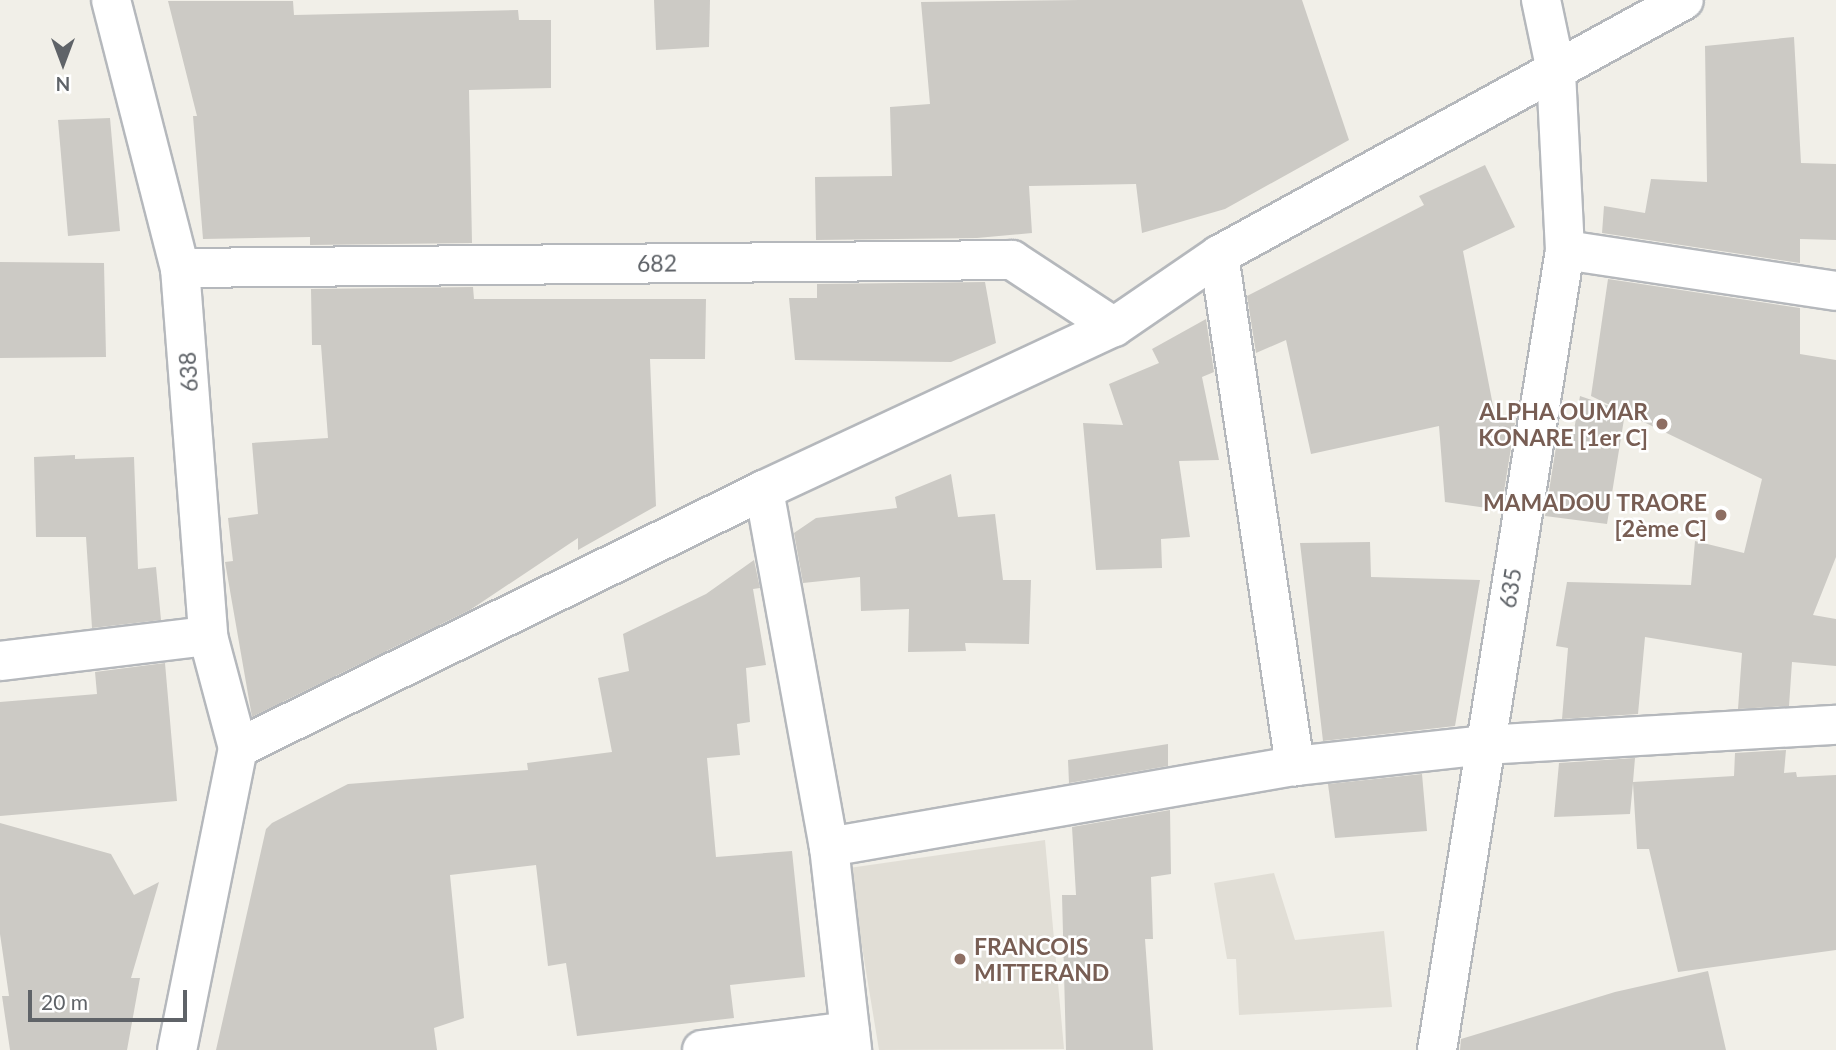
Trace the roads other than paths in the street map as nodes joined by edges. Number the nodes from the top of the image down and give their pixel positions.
1 (111, 0) edge
2 (1541, 0) edge
3 (1684, 0) edge
4 (1556, 71) junction
5 (1565, 250) junction
6 (1219, 255) junction
7 (180, 268) junction
8 (1836, 291) edge
9 (1114, 327) junction
10 (764, 490) junction
11 (208, 636) junction
12 (0, 661) edge
13 (1836, 725) edge
14 (1484, 745) junction
15 (238, 748) junction
16 (1295, 766) junction
17 (829, 847) junction
18 (851, 1040) edge
19 (177, 1050) edge
20 (702, 1050) edge
21 (1437, 1050) edge

1 - 7 street, 638
2 - 4 street, 635
3 - 4 street
4 - 5 street, 635
4 - 6 street
5 - 8 street
5 - 14 street, 635
6 - 9 street
6 - 16 street
7 - 9 street, 682
7 - 11 street, 638
9 - 10 street
10 - 15 street
10 - 17 street
11 - 12 street
11 - 15 street, 638
13 - 14 street
14 - 16 street
14 - 21 street, 635
15 - 19 street
16 - 17 street
17 - 18 street
18 - 20 street

